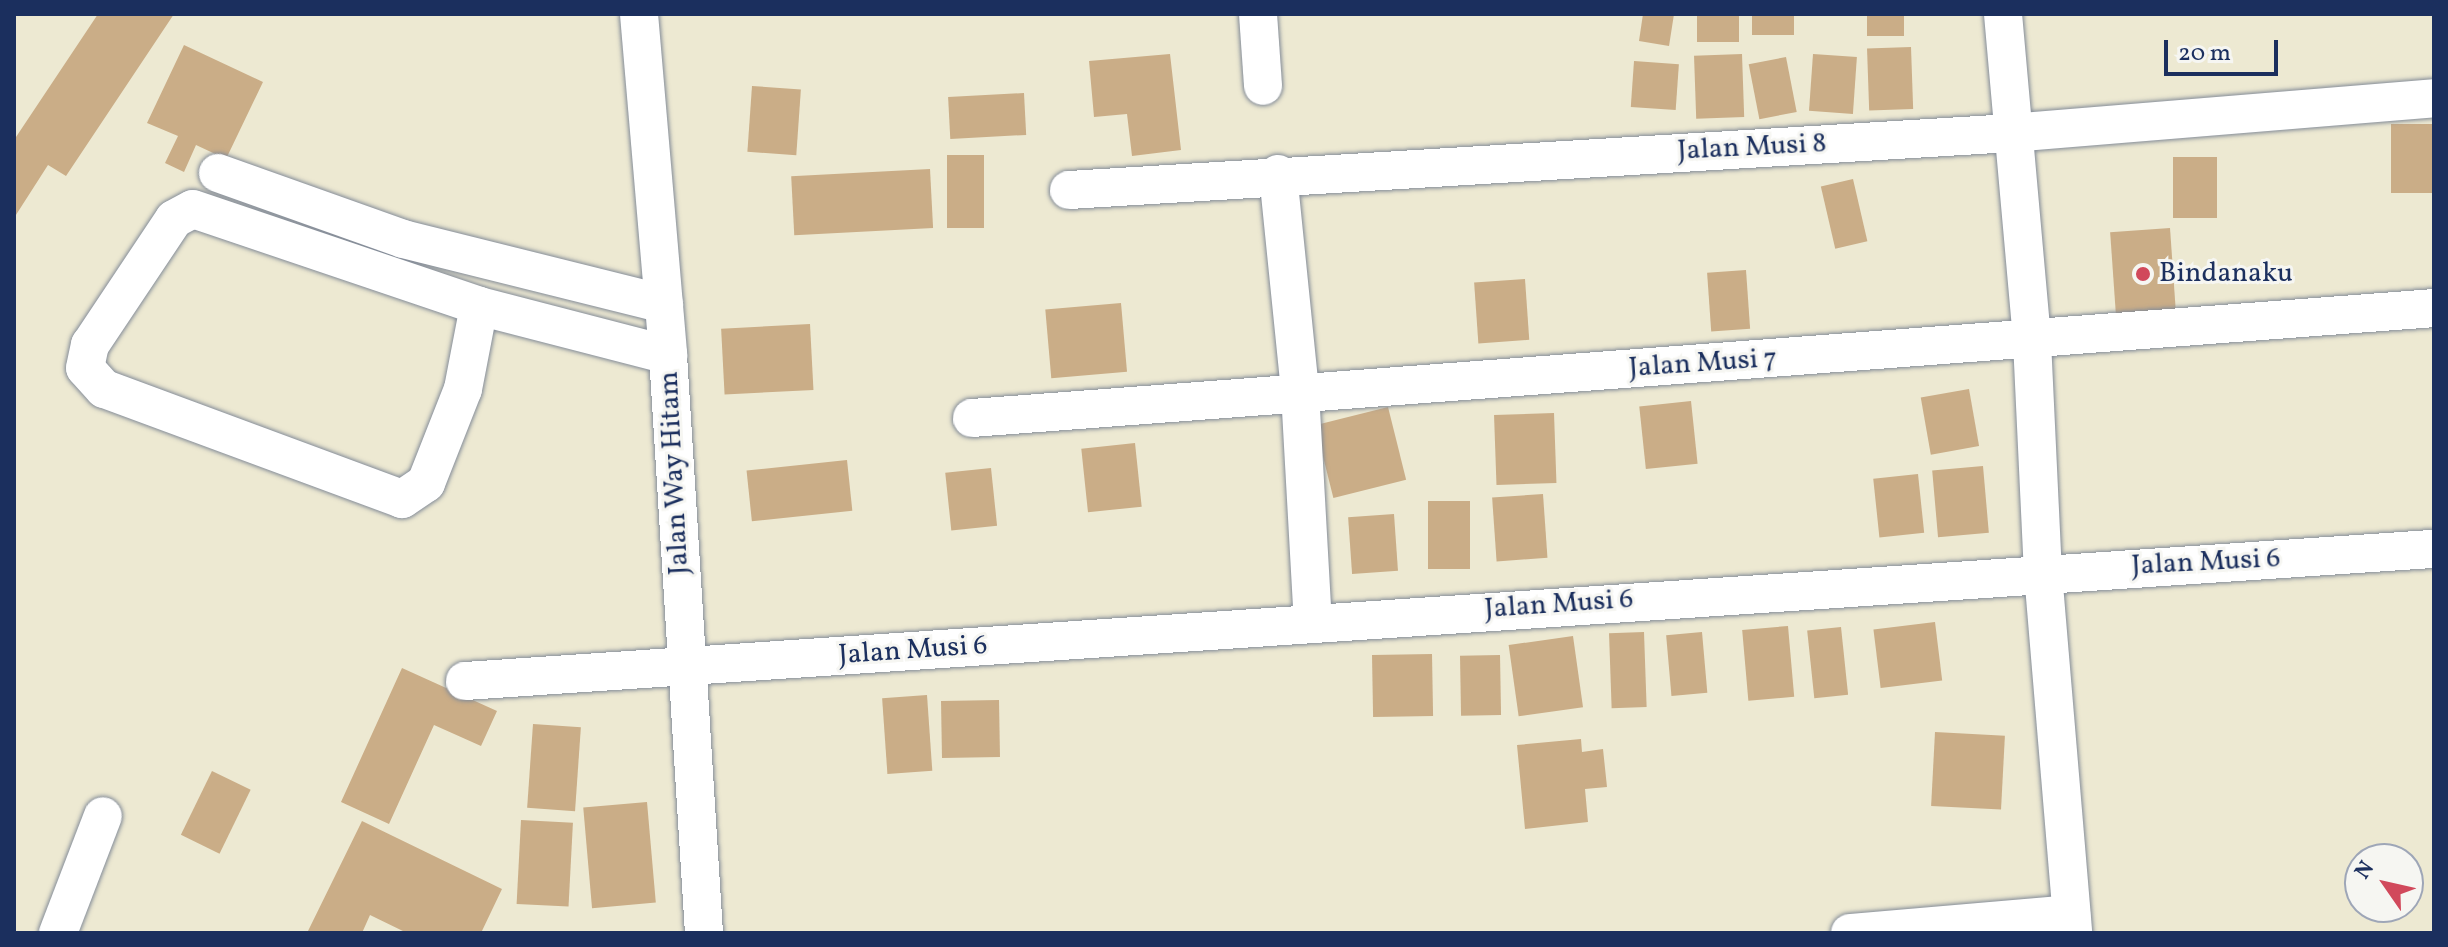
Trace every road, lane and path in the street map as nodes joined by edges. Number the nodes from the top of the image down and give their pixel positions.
1 (639, 14) edge
2 (1258, 14) edge
3 (2003, 14) edge
4 (1263, 86) dead end
5 (2434, 98) edge
6 (2011, 133) junction
7 (218, 173) dead end
8 (1278, 174) junction
9 (1069, 190) dead end
10 (664, 304) junction
11 (479, 306) junction
12 (2434, 308) edge
13 (2032, 341) junction
14 (668, 355) junction
15 (1300, 392) junction
16 (972, 418) dead end
17 (2434, 549) edge
18 (2043, 573) junction
19 (1313, 621) junction
20 (685, 670) junction
21 (465, 681) dead end
22 (103, 816) dead end
23 (2072, 924) edge
24 (58, 933) edge
25 (704, 933) edge
26 (1850, 933) edge

1 - 10 street, Jalan Way Hitam
2 - 4 street
3 - 6 street
5 - 6 street, Jalan Musi 8
6 - 8 street, Jalan Musi 8
6 - 13 street
7 - 10 street
8 - 9 street, Jalan Musi 8
8 - 15 street
10 - 14 street, Jalan Way Hitam
11 - 11 street
11 - 14 street
12 - 13 street, Jalan Musi 7
13 - 15 street, Jalan Musi 7
13 - 18 street
14 - 20 street, Jalan Way Hitam
15 - 16 street, Jalan Musi 7
15 - 19 street
17 - 18 street, Jalan Musi 6
18 - 19 street, Jalan Musi 6
18 - 23 street
19 - 20 street, Jalan Musi 6
20 - 21 street, Jalan Musi 6
20 - 25 street, Jalan Way Hitam
22 - 24 street
23 - 26 street

